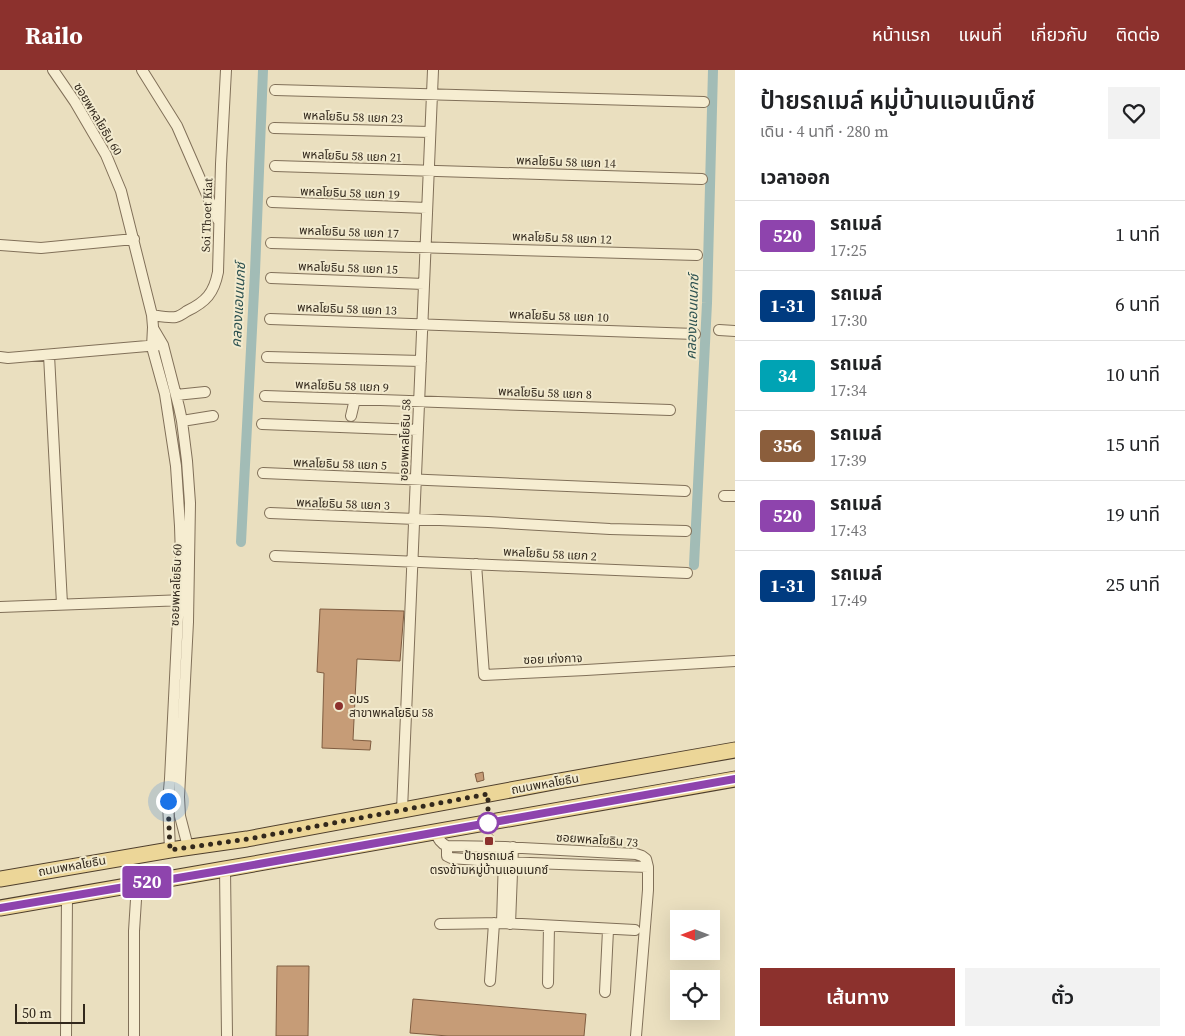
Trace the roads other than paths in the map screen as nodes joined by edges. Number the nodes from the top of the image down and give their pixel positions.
1 (53, 70) edge
2 (142, 70) edge
3 (226, 70) edge
4 (433, 70) edge
5 (275, 90) dead end
6 (432, 94) junction
7 (704, 102) dead end
8 (274, 128) dead end
9 (430, 132) junction
10 (275, 166) dead end
11 (429, 171) junction
12 (702, 179) dead end
13 (272, 202) dead end
14 (427, 208) junction
15 (219, 224) junction
16 (134, 239) junction
17 (271, 242) dead end
18 (0, 245) edge
19 (426, 247) junction
20 (697, 255) dead end
21 (271, 278) dead end
22 (424, 284) junction
23 (152, 315) junction
24 (270, 319) dead end
25 (422, 324) junction
26 (719, 330) dead end
27 (735, 331) edge
28 (695, 334) dead end
29 (157, 346) junction
30 (48, 355) junction
31 (0, 357) edge
32 (267, 358) dead end
33 (421, 361) junction
34 (204, 392) dead end
35 (176, 395) junction
36 (265, 396) dead end
37 (355, 398) junction
38 (419, 401) junction
39 (670, 410) dead end
40 (213, 416) dead end
41 (352, 416) dead end
42 (182, 421) junction
43 (262, 424) dead end
44 (418, 430) junction
45 (263, 473) dead end
46 (416, 480) junction
47 (685, 491) dead end
48 (270, 513) dead end
49 (414, 519) junction
50 (686, 532) dead end
51 (275, 556) dead end
52 (412, 561) junction
53 (476, 564) junction
54 (687, 573) dead end
55 (184, 600) junction
56 (62, 604) junction
57 (0, 606) edge
58 (183, 622) junction
59 (735, 661) edge
60 (733, 752) edge
61 (735, 780) edge
62 (402, 810) junction
63 (435, 832) junction
64 (446, 846) junction
65 (509, 847) junction
66 (188, 848) junction
67 (170, 850) junction
68 (508, 862) junction
69 (648, 867) junction
70 (225, 870) junction
71 (0, 879) edge
72 (137, 884) junction
73 (67, 896) junction
74 (0, 908) edge
75 (502, 923) junction
76 (440, 924) dead end
77 (550, 926) junction
78 (608, 930) junction
79 (635, 930) dead end
80 (490, 981) dead end
81 (548, 983) dead end
82 (604, 992) dead end
83 (66, 1036) edge
84 (134, 1036) edge
85 (227, 1036) edge
86 (636, 1036) edge

1 - 16 street, ซอยพหลโยธิน 60
2 - 15 street
3 - 15 street, Soi Thoet Kiat
4 - 6 street, ซอยพหลโยธิน 58
5 - 6 street
6 - 7 street
6 - 9 street, ซอยพหลโยธิน 58
8 - 9 street, พหลโยธิน 58 แยก 23
9 - 11 street, ซอยพหลโยธิน 58
10 - 11 street, พหลโยธิน 58 แยก 21
11 - 12 street, พหลโยธิน 58 แยก 14
11 - 14 street, ซอยพหลโยธิน 58
13 - 14 street, พหลโยธิน 58 แยก 19
14 - 19 street, ซอยพหลโยธิน 58
15 - 23 street, Soi Thoet Kiat
16 - 18 street
16 - 23 street, ซอยพหลโยธิน 60
17 - 19 street, พหลโยธิน 58 แยก 17
19 - 20 street, พหลโยธิน 58 แยก 12
19 - 22 street, ซอยพหลโยธิน 58
21 - 22 street, พหลโยธิน 58 แยก 15
22 - 25 street, ซอยพหลโยธิน 58
23 - 29 street, ซอยพหลโยธิน 60
24 - 25 street, พหลโยธิน 58 แยก 13
25 - 28 street, พหลโยธิน 58 แยก 10
25 - 33 street, ซอยพหลโยธิน 58
26 - 27 street
29 - 30 street
29 - 35 street, ซอยพหลโยธิน 60
29 - 55 street, ซอยพหลโยธิน 60
30 - 31 street
30 - 56 street
32 - 33 street
33 - 38 street, ซอยพหลโยธิน 58
34 - 35 street
35 - 42 street, ซอยพหลโยธิน 60
36 - 37 street, พหลโยธิน 58 แยก 9
37 - 38 street, พหลโยธิน 58 แยก 9
37 - 41 street
38 - 39 street, พหลโยธิน 58 แยก 8
38 - 44 street, ซอยพหลโยธิน 58
40 - 42 street
42 - 55 street, ซอยพหลโยธิน 60
43 - 44 street
44 - 46 street, ซอยพหลโยธิน 58
45 - 46 street, พหลโยธิน 58 แยก 5
46 - 47 street, พหลโยธิน 58 แยก 5
46 - 49 street, ซอยพหลโยธิน 58
48 - 49 street, พหลโยธิน 58 แยก 3
49 - 50 street, พหลโยธิน 58 แยก 3
49 - 52 street, ซอยพหลโยธิน 58
51 - 52 street, พหลโยธิน 58 แยก 2
52 - 53 street, พหลโยธิน 58 แยก 2
52 - 62 street, ซอยพหลโยธิน 58
53 - 54 street, พหลโยธิน 58 แยก 2
53 - 59 street, ซอย เก่งกาจ
55 - 56 street
55 - 58 street, ซอยพหลโยธิน 60
56 - 57 street
58 - 66 street, ซอยพหลโยธิน 60
58 - 67 street, ซอยพหลโยธิน 60
60 - 62 main road, ถนนพหลโยธิน
61 - 63 main road
62 - 66 main road, ถนนพหลโยธิน
63 - 64 street
63 - 70 main road
64 - 65 street, ซอยพหลโยธิน 73
64 - 68 street
65 - 68 street
65 - 69 street, ซอยพหลโยธิน 73
66 - 67 main road, ถนนพหลโยธิน
67 - 71 main road, ถนนพหลโยธิน
68 - 69 street
68 - 75 street
69 - 86 street
70 - 72 main road
70 - 85 street
72 - 73 main road
72 - 84 street
73 - 74 main road
73 - 83 street
75 - 76 street
75 - 77 street
75 - 80 street
77 - 78 street
77 - 81 street
78 - 79 street
78 - 82 street

